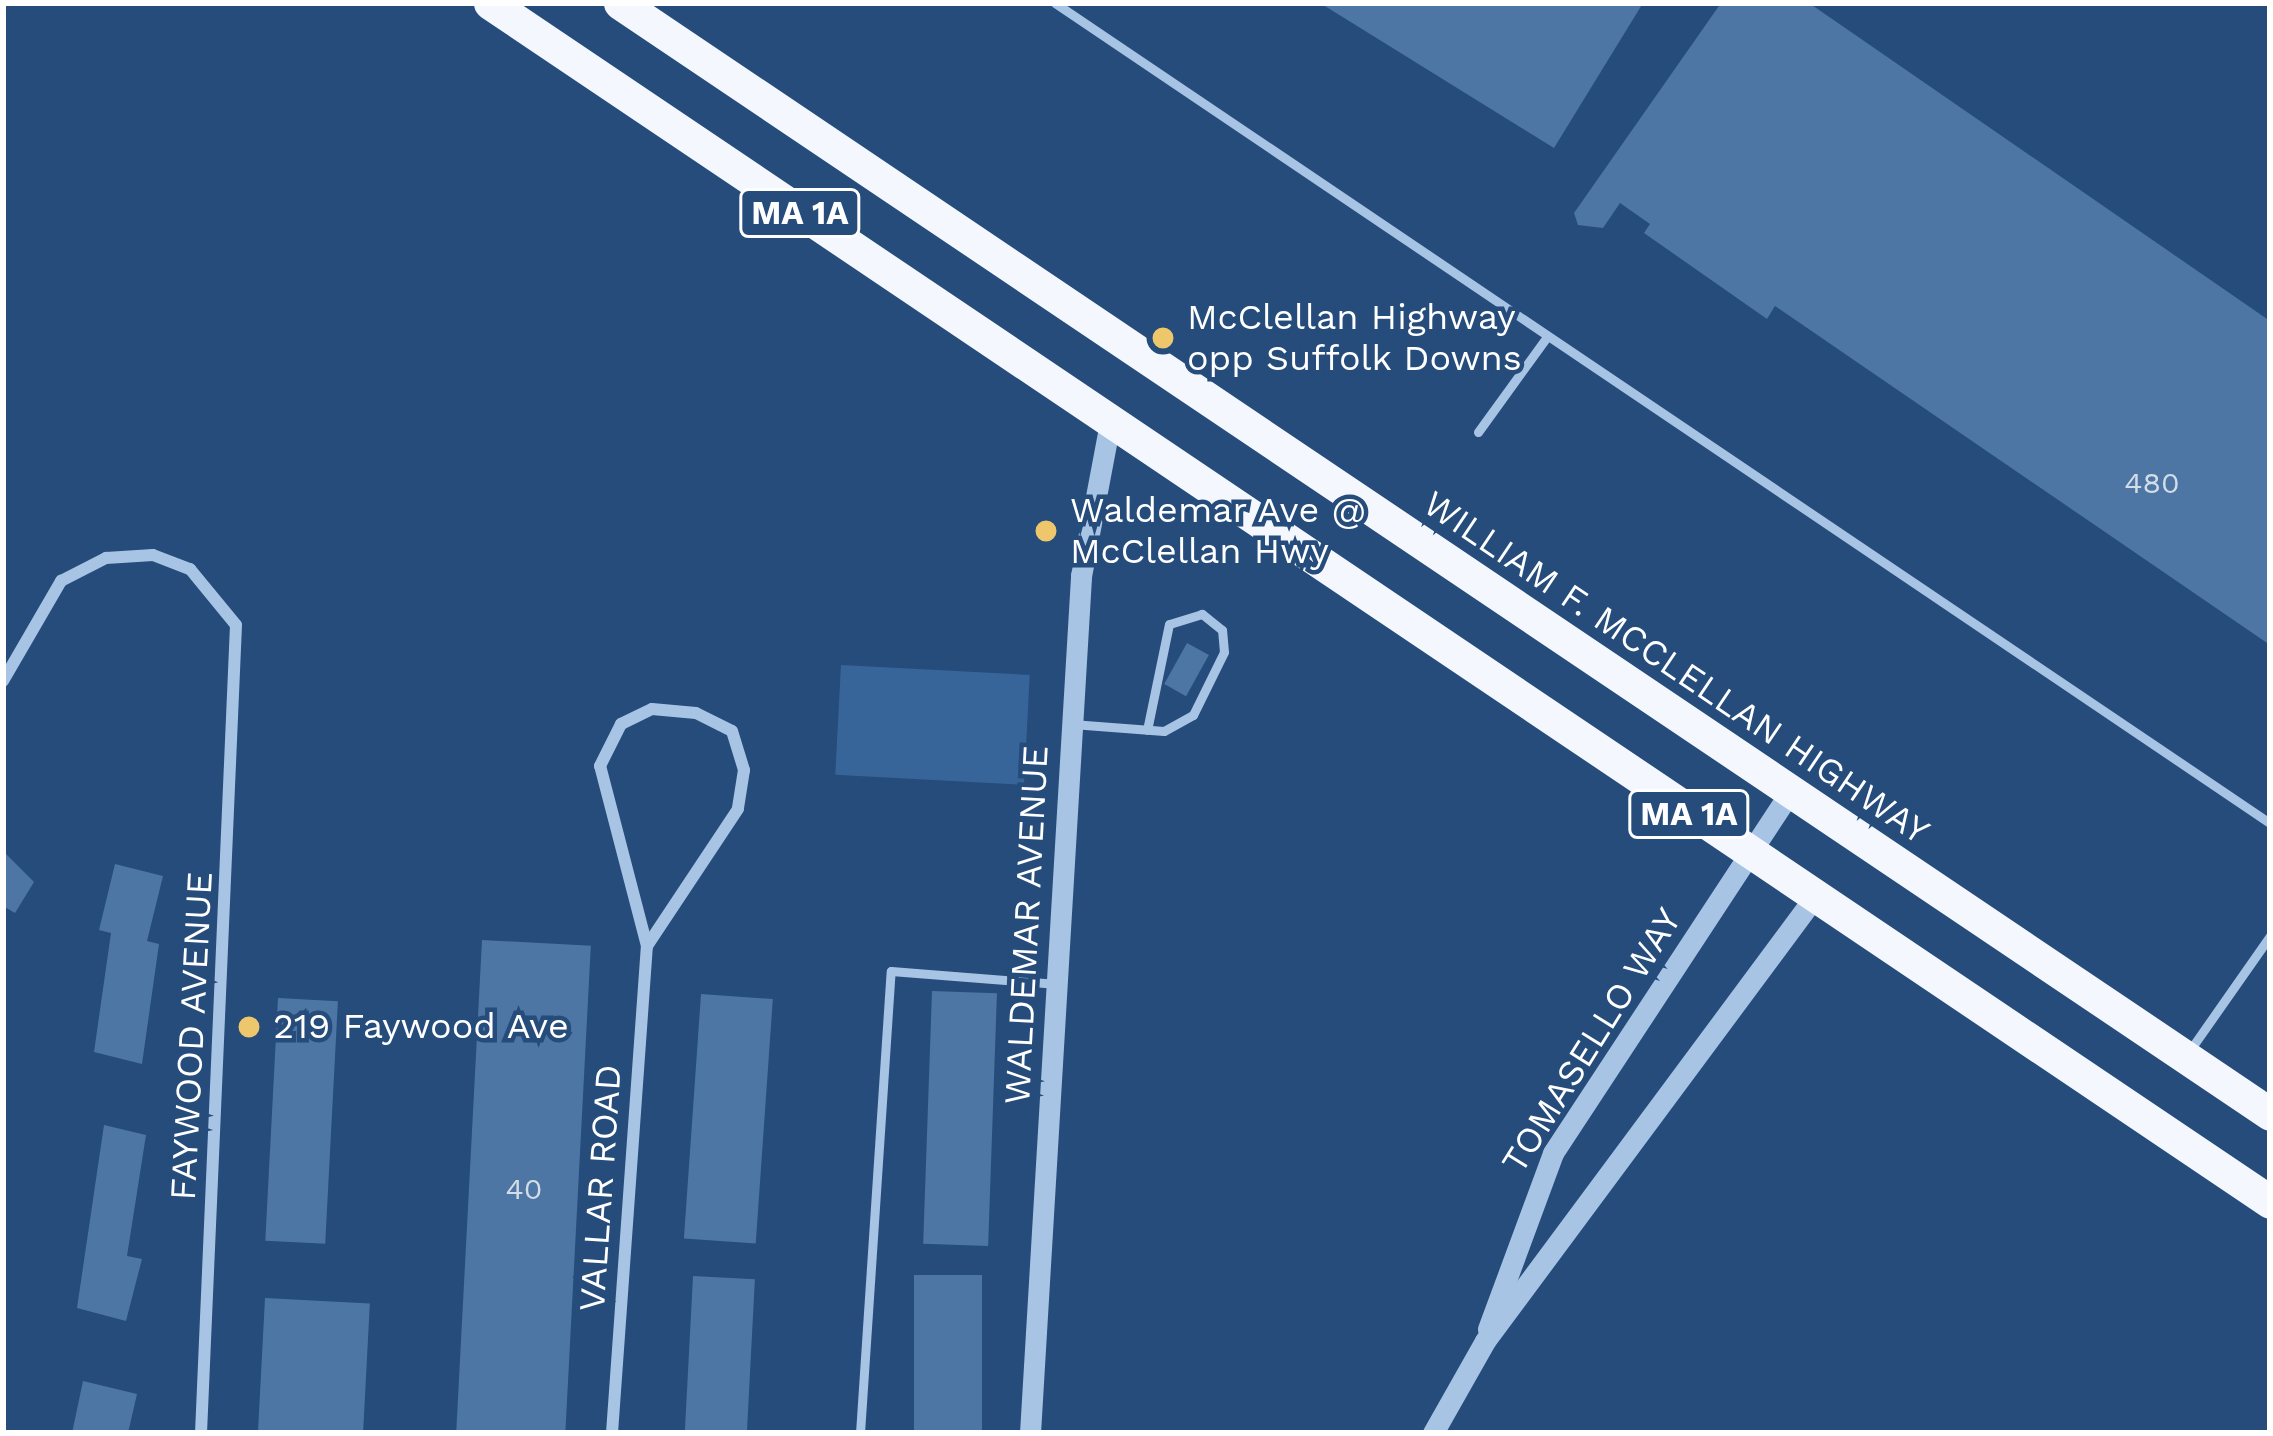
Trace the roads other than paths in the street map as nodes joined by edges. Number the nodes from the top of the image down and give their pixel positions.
1 (490, 3) edge
2 (620, 3) edge
3 (1055, 3) edge
4 (1546, 338) junction
5 (1109, 423) junction
6 (1478, 432) dead end
7 (3, 681) edge
8 (1072, 724) junction
9 (1147, 730) junction
10 (1790, 792) junction
11 (2270, 823) edge
12 (1748, 854) junction
13 (1814, 899) junction
14 (2270, 936) edge
15 (647, 946) junction
16 (1057, 984) junction
17 (2185, 1058) junction
18 (2270, 1114) edge
19 (2270, 1202) edge
20 (1484, 1341) junction
21 (201, 1433) edge
22 (613, 1433) edge
23 (860, 1433) edge
24 (1030, 1433) edge
25 (1432, 1433) edge

1 - 5 highway, MA 1A
2 - 10 highway, WILLIAM F. MCCLELLAN HIGHWAY / MA 1A
3 - 4 lane
4 - 6 lane
4 - 11 lane
5 - 8 street, WALDEMAR AVENUE
5 - 12 highway, MA 1A
7 - 21 street, FAYWOOD AVENUE
8 - 9 lane
8 - 16 street, WALDEMAR AVENUE
9 - 9 lane
10 - 12 street, TOMASELLO WAY
10 - 17 highway, WILLIAM F. MCCLELLAN HIGHWAY / MA 1A
12 - 13 highway, MA 1A
12 - 20 street, TOMASELLO WAY
13 - 19 highway, MA 1A
13 - 20 street, TOMASELLO WAY
14 - 17 lane
15 - 15 street, VALLAR ROAD
15 - 22 street, VALLAR ROAD
16 - 23 lane
16 - 24 street, WALDEMAR AVENUE
17 - 18 highway, WILLIAM F. MCCLELLAN HIGHWAY / MA 1A
20 - 25 street, TOMASELLO WAY

